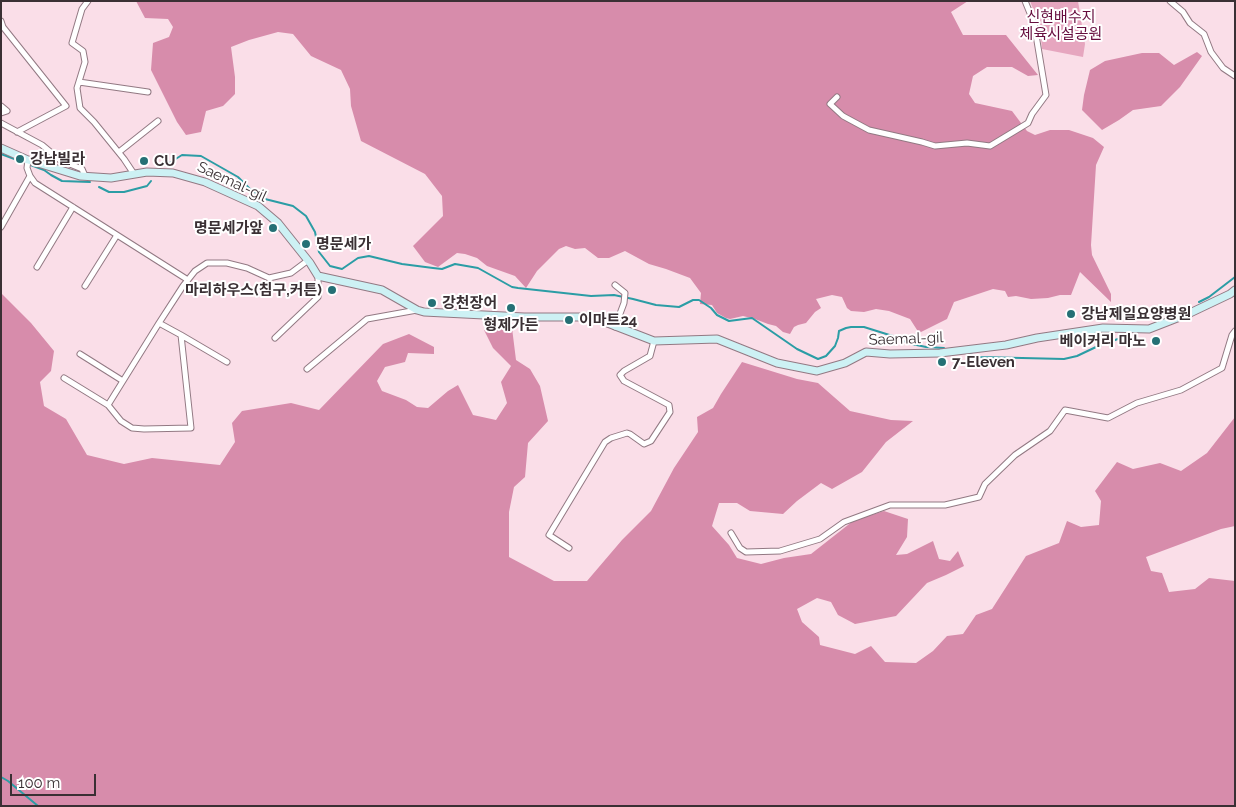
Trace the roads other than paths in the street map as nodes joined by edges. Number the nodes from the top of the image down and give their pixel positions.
1 (88, 1) edge
2 (1025, 1) edge
3 (1170, 1) edge
4 (1, 21) edge
5 (1235, 76) edge
6 (79, 82) junction
7 (148, 92) dead end
8 (837, 97) dead end
9 (1, 106) edge
10 (1, 114) edge
11 (158, 120) dead end
12 (1, 124) edge
13 (17, 132) junction
14 (1, 148) edge
15 (118, 152) junction
16 (27, 163) junction
17 (134, 174) junction
18 (30, 176) junction
19 (85, 176) junction
20 (73, 207) junction
21 (1, 227) edge
22 (117, 235) junction
23 (307, 261) junction
24 (37, 267) dead end
25 (318, 276) junction
26 (188, 280) junction
27 (615, 285) dead end
28 (85, 286) dead end
29 (1235, 290) edge
30 (417, 310) junction
31 (159, 323) junction
32 (615, 327) junction
33 (1235, 331) edge
34 (181, 335) junction
35 (275, 338) dead end
36 (654, 341) junction
37 (80, 354) dead end
38 (227, 362) dead end
39 (307, 369) dead end
40 (64, 378) dead end
41 (124, 381) junction
42 (108, 405) junction
43 (731, 533) dead end
44 (569, 548) dead end

1 - 6 street
2 - 8 street
3 - 5 street
4 - 13 street
6 - 7 street
6 - 15 street
9 - 10 street
11 - 15 street
12 - 13 street
13 - 19 street
14 - 16 street, Saemal-gil
15 - 17 street
16 - 18 street
16 - 19 street, Saemal-gil
17 - 19 street, Saemal-gil
17 - 23 street, Saemal-gil
18 - 20 street
18 - 21 street
20 - 22 street
20 - 24 street
22 - 26 street
22 - 28 street
23 - 25 street, Saemal-gil
23 - 26 street
25 - 30 street, Saemal-gil
25 - 35 street
26 - 31 street
27 - 32 street
29 - 36 street, Saemal-gil
30 - 32 street, Saemal-gil
30 - 39 street
31 - 34 street
31 - 41 street
32 - 36 street, Saemal-gil
33 - 43 street
34 - 38 street
34 - 42 street
36 - 44 street
37 - 41 street
40 - 42 street
41 - 42 street

